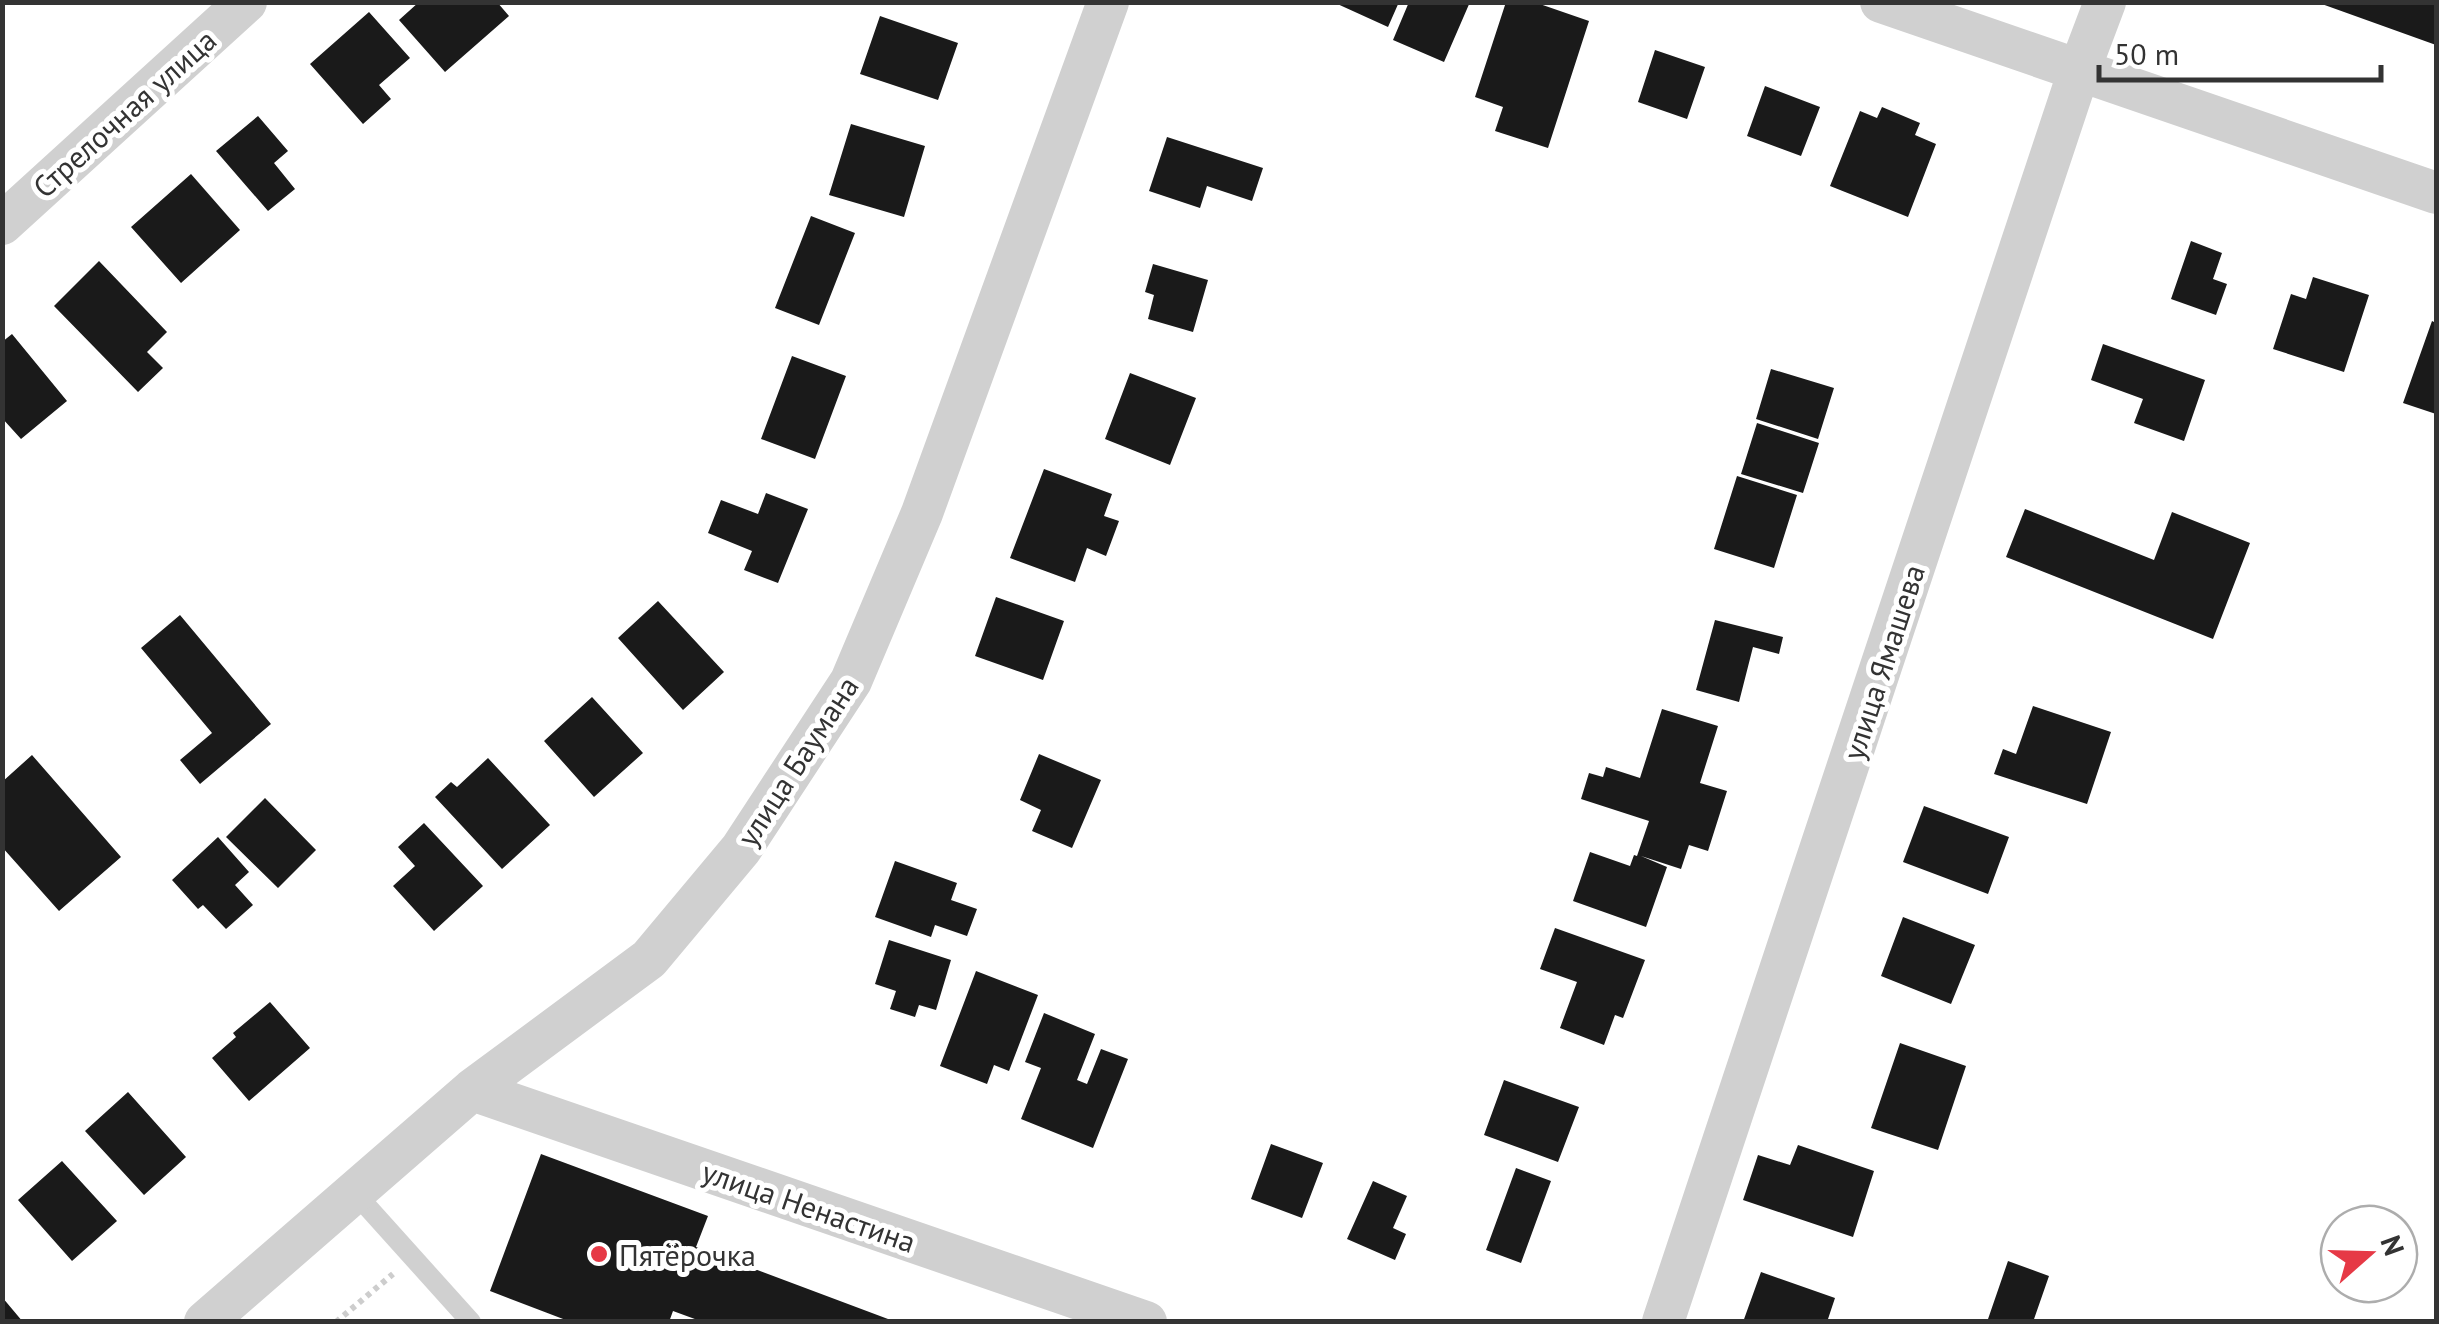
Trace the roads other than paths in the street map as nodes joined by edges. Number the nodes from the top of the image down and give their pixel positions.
1 (246, 2) edge
2 (1108, 2) edge
3 (1881, 2) edge
4 (2105, 2) edge
5 (2079, 71) junction
6 (2436, 192) edge
7 (2, 224) edge
8 (472, 1090) junction
9 (355, 1193) junction
10 (205, 1322) edge
11 (471, 1322) edge
12 (1146, 1322) edge
13 (1663, 1322) edge

1 - 7 street, Стрелочная улица
2 - 8 street, улица Баумана
3 - 5 street
4 - 5 street, улица Ямашева
5 - 6 street
5 - 13 street, улица Ямашева
8 - 9 street, улица Баумана
8 - 12 street, улица Ненастина
9 - 10 street, улица Баумана
9 - 11 lane

